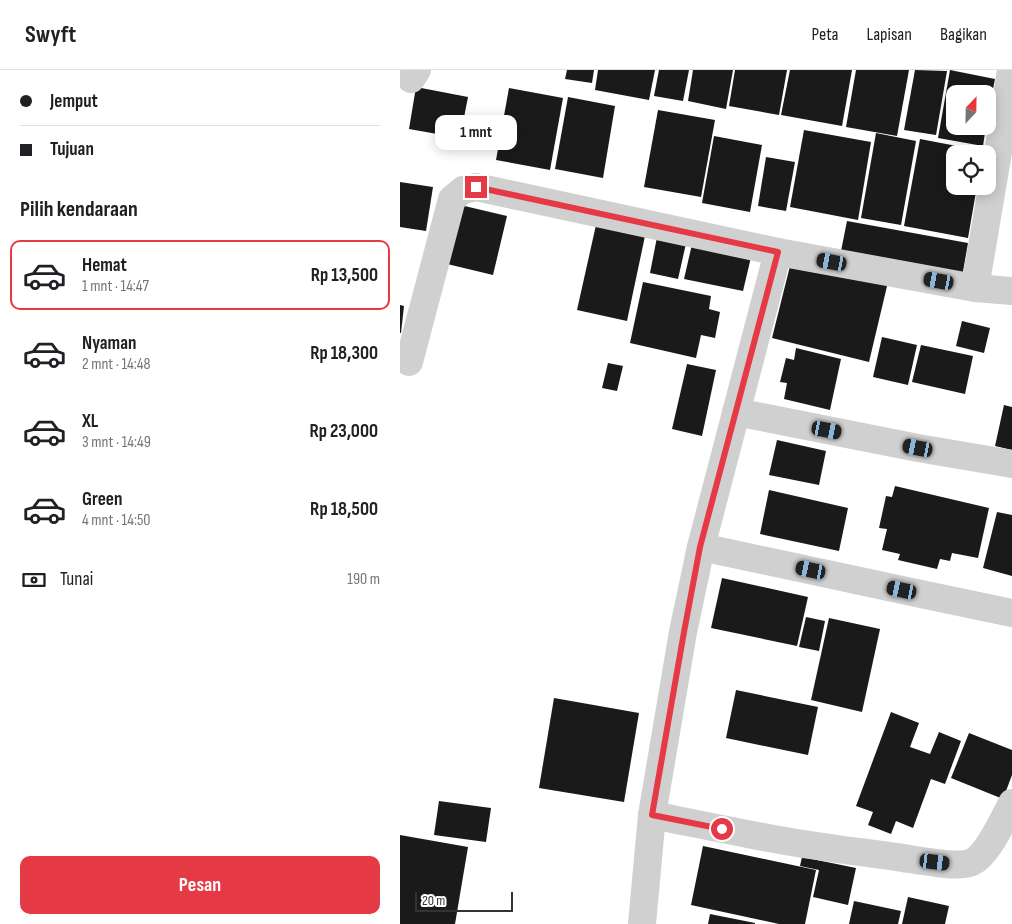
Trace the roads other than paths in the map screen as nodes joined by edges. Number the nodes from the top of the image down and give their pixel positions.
1 (1011, 70) edge
2 (778, 252) junction
3 (975, 288) junction
4 (1012, 291) edge
5 (409, 362) dead end
6 (736, 412) junction
7 (1012, 464) edge
8 (700, 547) junction
9 (1012, 613) edge
10 (1012, 803) edge
11 (652, 815) junction
12 (642, 924) edge

1 - 3 street
2 - 3 street
2 - 5 street
2 - 6 street
3 - 4 street
6 - 7 street
6 - 8 street
8 - 9 street
8 - 11 street
10 - 11 street
11 - 12 street

